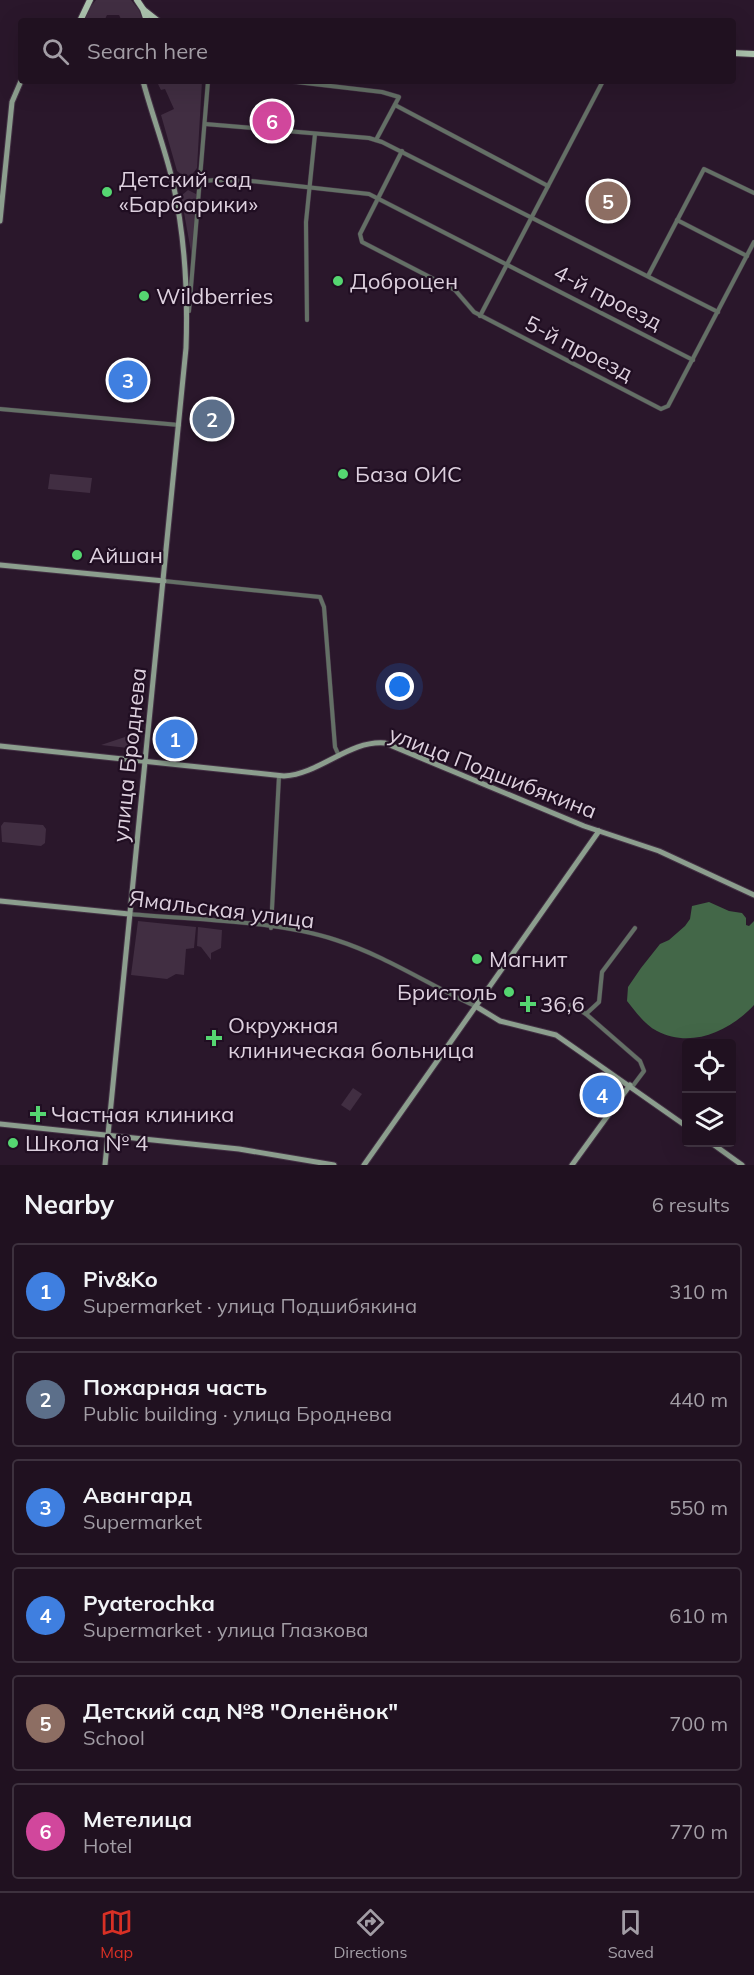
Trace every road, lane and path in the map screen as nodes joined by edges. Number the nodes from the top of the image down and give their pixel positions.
1 (82, 0) edge
2 (90, 0) edge
3 (137, 0) edge
4 (143, 9) junction
5 (80, 18) edge
6 (81, 18) edge
7 (146, 18) edge
8 (154, 18) edge
9 (736, 53) edge
10 (754, 54) edge
11 (20, 84) edge
12 (141, 84) edge
13 (144, 84) edge
14 (208, 84) edge
15 (311, 84) edge
16 (601, 84) edge
17 (147, 95) junction
18 (395, 105) junction
19 (205, 124) junction
20 (315, 134) junction
21 (376, 140) junction
22 (402, 151) junction
23 (201, 181) junction
24 (173, 184) junction
25 (548, 186) junction
26 (309, 187) junction
27 (754, 193) edge
28 (378, 197) junction
29 (533, 216) junction
30 (0, 220) edge
31 (677, 220) junction
32 (754, 242) edge
33 (747, 256) junction
34 (508, 264) junction
35 (648, 276) junction
36 (718, 312) junction
37 (480, 316) junction
38 (187, 320) junction
39 (307, 320) dead end
40 (693, 360) junction
41 (0, 409) edge
42 (179, 425) junction
43 (0, 565) edge
44 (164, 581) junction
45 (0, 746) edge
46 (339, 756) junction
47 (145, 762) junction
48 (279, 776) junction
49 (599, 831) junction
50 (754, 895) edge
51 (0, 902) edge
52 (129, 914) junction
53 (271, 928) junction
54 (635, 928) dead end
55 (571, 1005) dead end
56 (477, 1007) junction
57 (586, 1014) junction
58 (631, 1086) junction
59 (682, 1122) edge
60 (0, 1124) edge
61 (108, 1136) junction
62 (716, 1147) edge
63 (105, 1165) edge
64 (334, 1165) edge
65 (364, 1165) edge
66 (572, 1165) edge
67 (742, 1165) edge

1 - 5 main road
2 - 6 main road
3 - 4 main road
4 - 7 main road
4 - 8 main road
9 - 10 main road
11 - 30 main road
12 - 17 main road
13 - 17 main road
14 - 19 street
15 - 18 street
16 - 25 street
17 - 24 main road, улица Броднева
18 - 21 street
18 - 25 street
19 - 20 street
19 - 23 street
20 - 21 street
20 - 26 street
21 - 22 street
22 - 28 street, 5-й проезд
22 - 29 street
23 - 24 street, 4-й проезд
23 - 26 street, 4-й проезд
23 - 38 street
24 - 38 main road, улица Броднева
25 - 29 street
26 - 28 street, 4-й проезд
26 - 39 street
27 - 31 street
28 - 34 street, 4-й проезд
28 - 37 street, 5-й проезд
29 - 34 street
29 - 35 street
31 - 33 street
31 - 35 street
32 - 33 street
33 - 36 street
34 - 37 street
34 - 40 street, 4-й проезд
35 - 36 street
36 - 40 street
37 - 40 street, 5-й проезд
38 - 42 main road, улица Броднева
41 - 42 street
42 - 44 main road, улица Броднева
43 - 44 main road
44 - 46 street
44 - 47 main road, улица Броднева
45 - 47 main road, улица Подшибякина
46 - 48 main road, улица Подшибякина
46 - 49 main road, улица Подшибякина
47 - 48 main road, улица Подшибякина
47 - 52 main road, улица Броднева
48 - 53 street
49 - 50 main road, улица Подшибякина
49 - 56 main road
51 - 52 main road, Ямальская улица
52 - 53 street, Ямальская улица
52 - 61 main road, улица Броднева
53 - 56 street, Ямальская улица
54 - 57 street
55 - 57 street
56 - 58 main road
56 - 65 main road
57 - 58 street
58 - 59 main road
58 - 66 main road
60 - 61 main road
61 - 63 main road, улица Броднева
61 - 64 main road
62 - 67 main road

